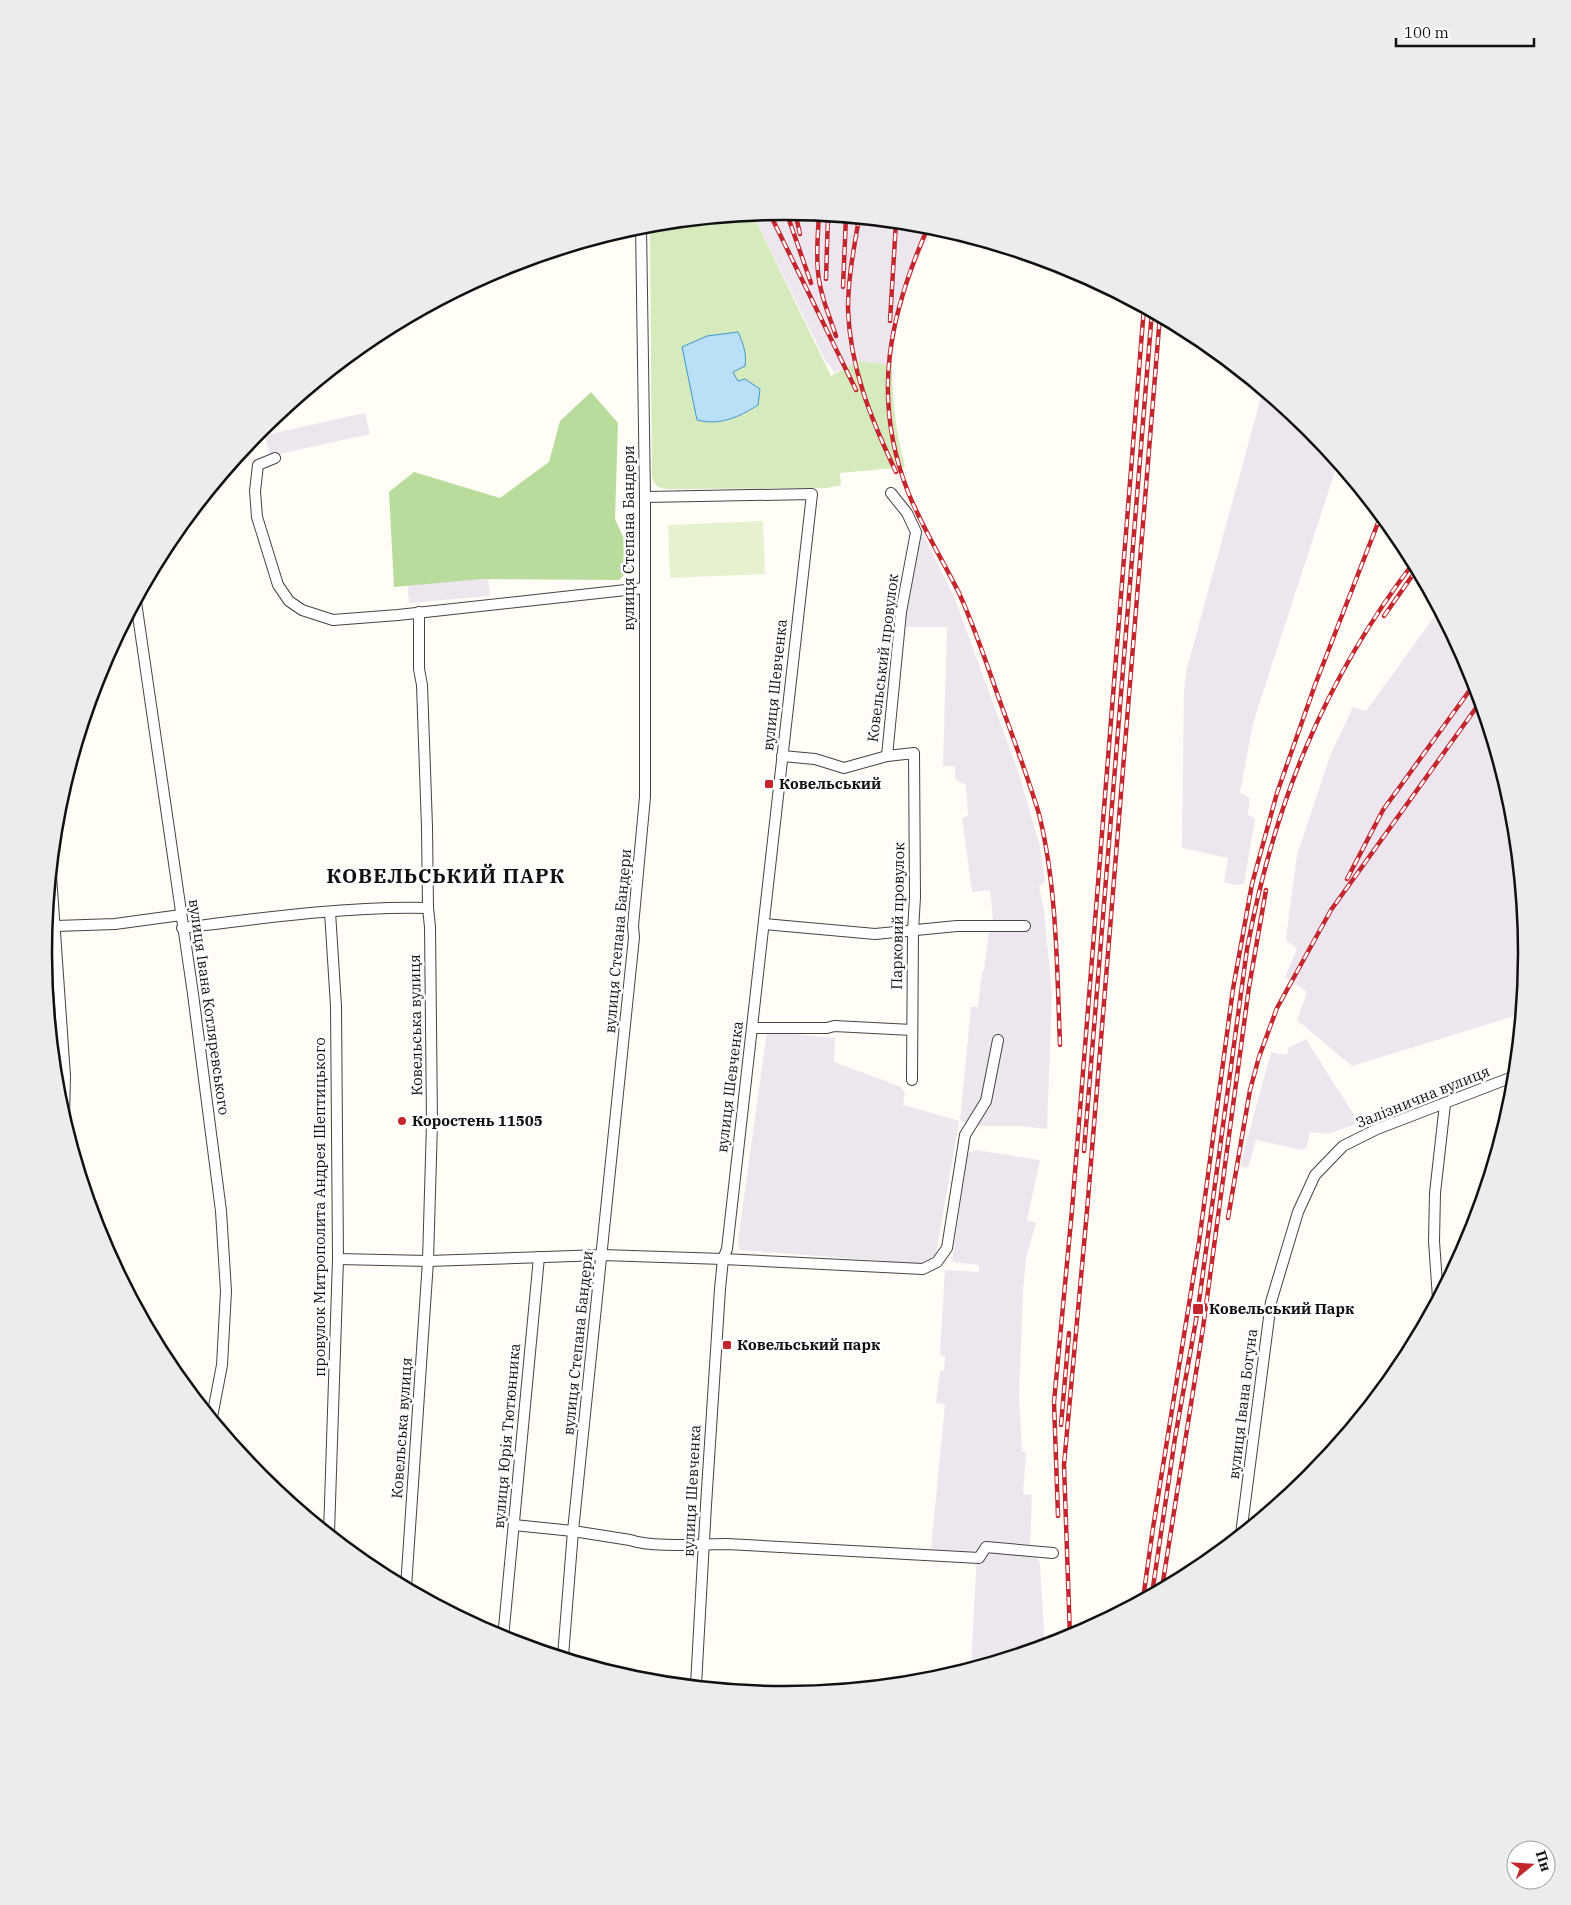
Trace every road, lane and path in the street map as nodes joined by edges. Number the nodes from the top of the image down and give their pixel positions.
1 (641, 234) edge
2 (275, 458) dead end
3 (891, 493) dead end
4 (645, 497) junction
5 (644, 588) junction
6 (137, 611) edge
7 (419, 612) junction
8 (782, 756) junction
9 (888, 756) junction
10 (54, 903) edge
11 (428, 908) junction
12 (330, 912) junction
13 (181, 916) junction
14 (764, 924) junction
15 (56, 926) junction
16 (1025, 926) dead end
17 (182, 928) junction
18 (913, 931) junction
19 (752, 1028) junction
20 (912, 1030) junction
21 (998, 1040) dead end
22 (1507, 1079) edge
23 (912, 1080) dead end
24 (65, 1083) edge
25 (1444, 1104) junction
26 (1343, 1146) joint
27 (602, 1255) junction
28 (539, 1257) junction
29 (723, 1258) junction
30 (338, 1259) junction
31 (428, 1261) junction
32 (1437, 1287) edge
33 (213, 1410) edge
34 (514, 1525) junction
35 (329, 1526) edge
36 (1241, 1527) edge
37 (573, 1531) junction
38 (704, 1544) junction
39 (1053, 1552) dead end
40 (407, 1579) edge
41 (504, 1629) edge
42 (563, 1651) edge
43 (696, 1680) edge

1 - 4 street, вулиця Степана Бандери
2 - 7 street
3 - 9 street, Ковельський провулок
4 - 5 street, вулиця Степана Бандери
4 - 8 street, вулиця Шевченка
5 - 7 street
5 - 27 street, вулиця Степана Бандери
6 - 13 street, вулиця Івана Котляревського
7 - 11 street, Ковельська вулиця
8 - 9 street, Ковельський провулок
8 - 14 street, вулиця Шевченка
9 - 18 street, Парковий провулок
10 - 15 street
11 - 12 street
11 - 31 street, Ковельська вулиця
12 - 17 street
12 - 30 street, провулок Митрополита Андрея Шептицького
13 - 15 street
13 - 17 street, вулиця Івана Котляревського
14 - 18 street
14 - 19 street, вулиця Шевченка
15 - 24 street
16 - 18 street
17 - 33 street, вулиця Івана Котляревського
18 - 20 street, Парковий провулок
19 - 20 street
19 - 29 street, вулиця Шевченка
20 - 23 street, Парковий провулок
21 - 29 street
22 - 25 street, Залізнична вулиця
25 - 26 street, Залізнична вулиця
25 - 32 street
26 - 36 street, вулиця Івана Богуна
27 - 28 street
27 - 29 street
27 - 37 street, вулиця Степана Бандери
28 - 31 street
28 - 34 street, вулиця Юрія Тютюнника
29 - 38 street, вулиця Шевченка
30 - 31 street
30 - 35 street, провулок Митрополита Андрея Шептицького
31 - 40 street, Ковельська вулиця
34 - 37 street
34 - 41 street, вулиця Юрія Тютюнника
37 - 38 street
37 - 42 street, вулиця Степана Бандери
38 - 39 street
38 - 43 street, вулиця Шевченка

